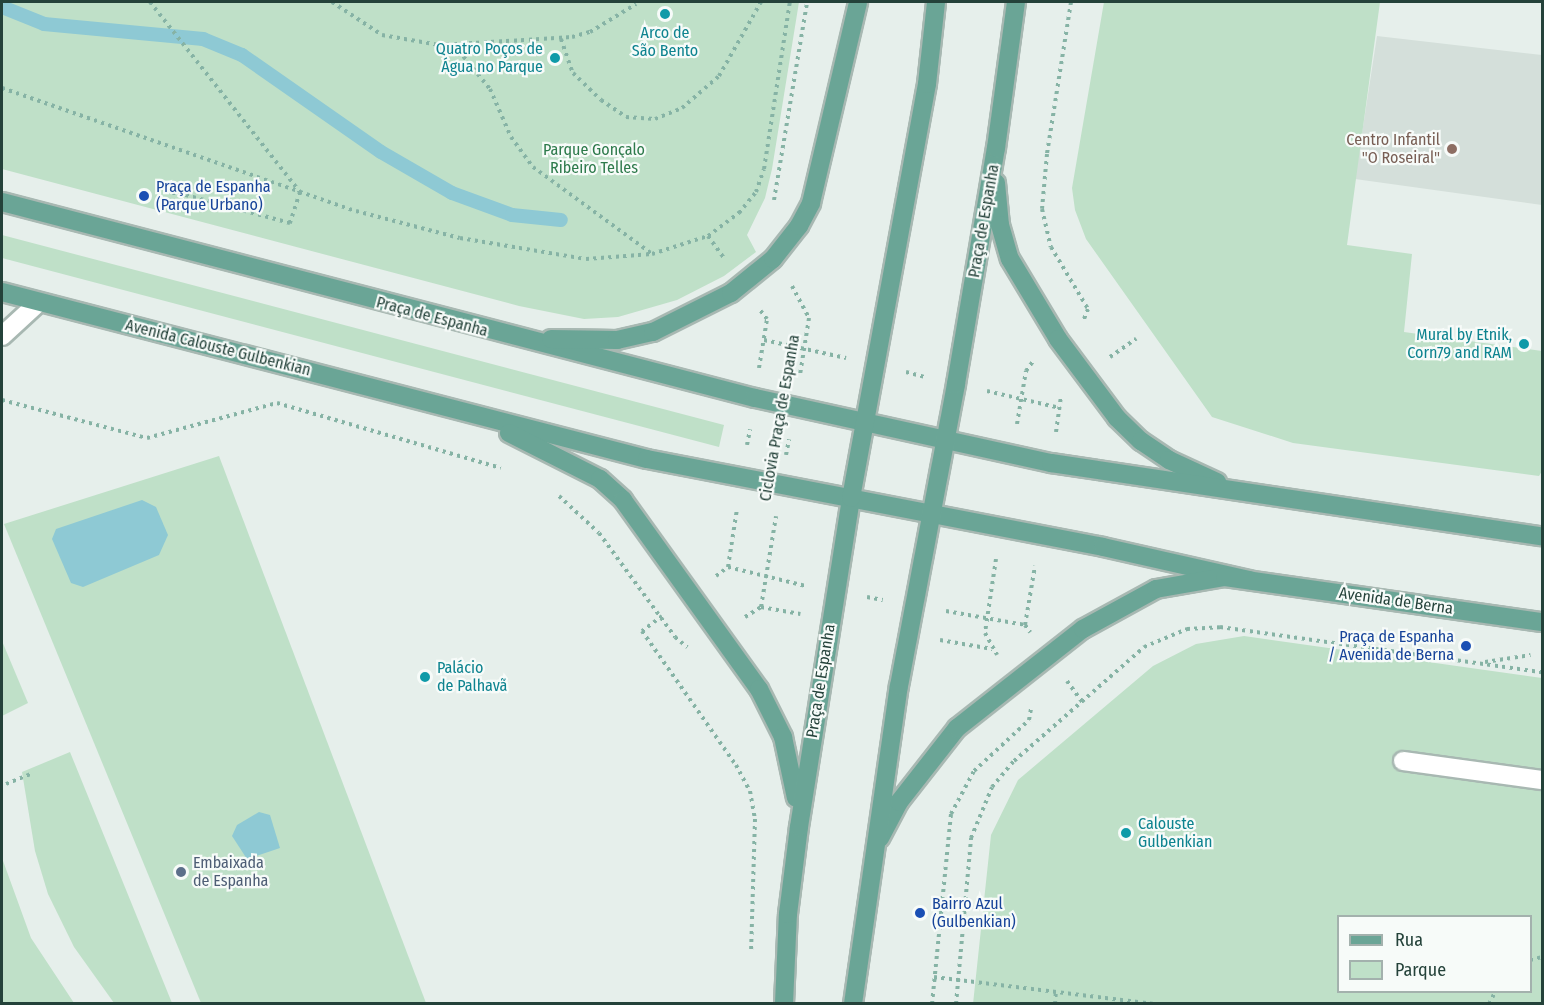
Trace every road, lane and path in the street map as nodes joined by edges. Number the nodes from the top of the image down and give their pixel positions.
1 (150, 2) edge
2 (332, 2) edge
3 (761, 2) edge
4 (790, 2) edge
5 (807, 2) edge
6 (858, 2) edge
7 (936, 2) edge
8 (1016, 2) edge
9 (636, 4) dead end
10 (561, 39) junction
11 (454, 45) junction
12 (2, 88) edge
13 (996, 148) junction
14 (300, 192) junction
15 (2, 202) edge
16 (771, 205) dead end
17 (160, 245) junction
18 (652, 254) junction
19 (772, 259) junction
20 (2, 292) edge
21 (38, 303) junction
22 (483, 330) junction
23 (2, 336) edge
24 (764, 340) dead end
25 (804, 349) junction
26 (878, 366) junction
27 (956, 384) junction
28 (2, 400) edge
29 (435, 405) junction
30 (794, 407) junction
31 (1060, 408) dead end
32 (866, 422) junction
33 (945, 440) junction
34 (511, 471) dead end
35 (781, 485) junction
36 (549, 490) dead end
37 (1261, 497) junction
38 (850, 498) junction
39 (932, 514) junction
40 (1542, 536) edge
41 (1249, 580) junction
42 (1542, 622) edge
43 (720, 633) junction
44 (993, 650) dead end
45 (1536, 654) dead end
46 (1478, 663) junction
47 (1542, 672) edge
48 (1015, 683) junction
49 (1403, 761) dead end
50 (33, 774) dead end
51 (1542, 780) edge
52 (6, 784) dead end
53 (798, 827) junction
54 (874, 850) junction
55 (934, 977) junction
56 (958, 980) junction
57 (1056, 990) junction
58 (784, 1004) edge
59 (853, 1004) edge
60 (932, 1004) edge
61 (956, 1004) edge
62 (1054, 1004) edge
63 (1154, 1004) edge

1 - 14 path
2 - 11 path
3 - 10 path
4 - 18 path
5 - 16 path
6 - 19 main road
7 - 26 main road, Praça de Espanha
8 - 13 main road, Praça de Espanha
9 - 10 path
10 - 11 path
11 - 18 path
12 - 14 path
13 - 27 main road, Praça de Espanha
13 - 37 main road
14 - 17 path
14 - 18 path
15 - 17 main road, Praça de Espanha
17 - 22 main road, Praça de Espanha
19 - 22 main road
19 - 25 path, Ciclovia Praça de Espanha
20 - 21 main road, Avenida Calouste Gulbenkian
21 - 23 street
21 - 29 main road, Avenida Calouste Gulbenkian
22 - 30 main road, Praça de Espanha
24 - 25 path
25 - 26 path
25 - 30 path, Ciclovia Praça de Espanha
26 - 27 path
26 - 32 main road, Praça de Espanha
27 - 31 path
27 - 33 main road, Praça de Espanha
28 - 34 path
29 - 35 main road
29 - 43 main road
30 - 32 main road, Praça de Espanha
30 - 35 path, Ciclovia Praça de Espanha
32 - 33 main road, Praça de Espanha
32 - 38 main road, Praça de Espanha
33 - 37 main road, Praça de Espanha
33 - 39 main road, Praça de Espanha
35 - 38 main road
35 - 43 path, Ciclovia Praça de Espanha
36 - 43 path
37 - 40 main road
38 - 39 main road
38 - 53 main road, Praça de Espanha
39 - 41 main road
39 - 54 main road, Praça de Espanha
41 - 42 main road, Avenida de Berna
41 - 48 main road
43 - 53 main road
44 - 48 path
45 - 46 path
46 - 47 path
46 - 56 path
48 - 54 main road
48 - 55 path
49 - 51 street
50 - 52 path
53 - 58 main road
54 - 59 main road, Praça de Espanha
55 - 56 path
55 - 60 path
56 - 57 path
56 - 61 path
57 - 62 path
57 - 63 path

